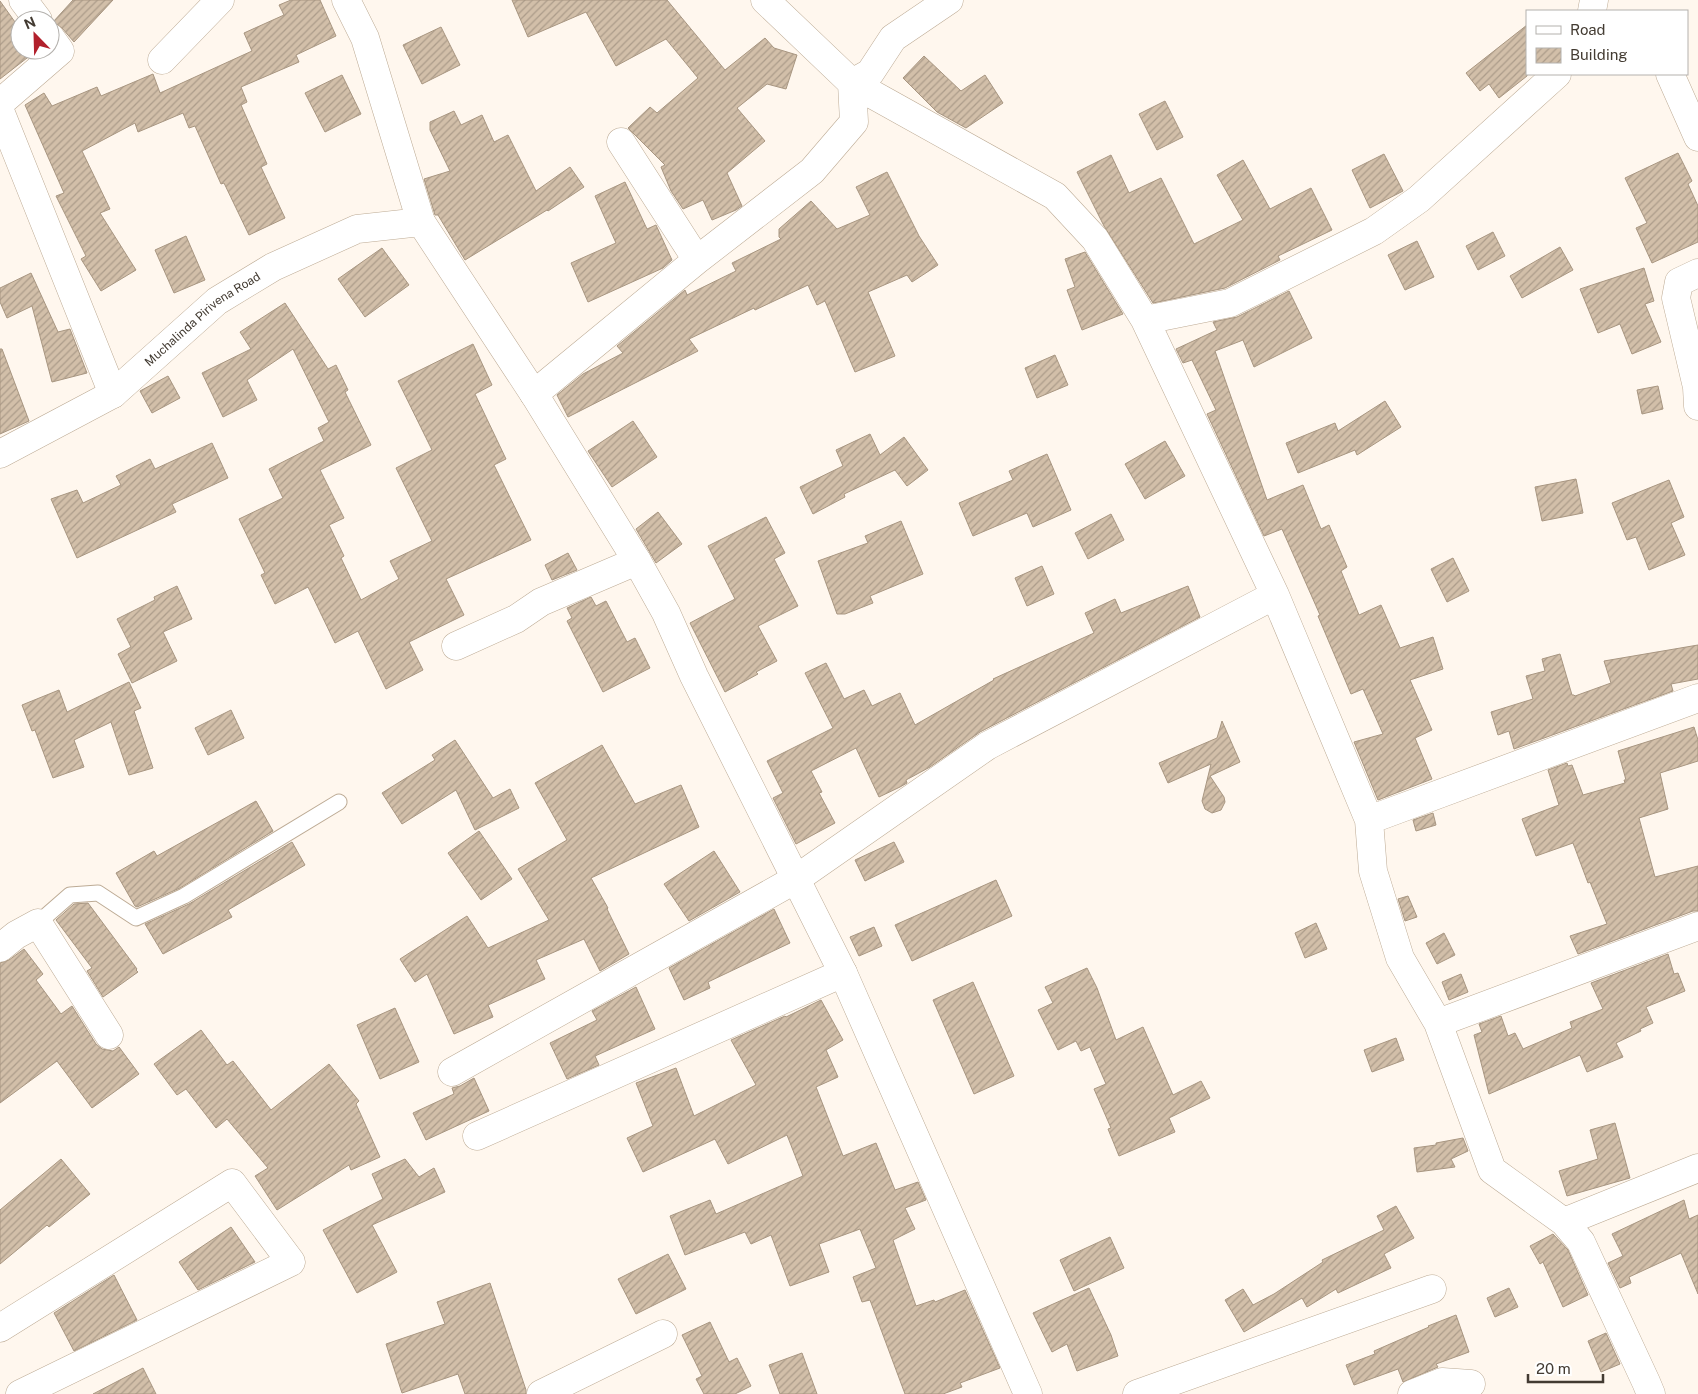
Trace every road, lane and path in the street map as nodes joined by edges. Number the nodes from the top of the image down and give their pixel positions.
1 (220, 0) edge
2 (346, 0) edge
3 (765, 0) edge
4 (950, 0) edge
5 (49, 60) edge
6 (162, 60) dead end
7 (1556, 75) edge
8 (1670, 75) edge
9 (852, 83) junction
10 (0, 102) edge
11 (0, 111) edge
12 (1698, 137) edge
13 (621, 142) dead end
14 (421, 222) junction
15 (697, 260) junction
16 (1698, 273) edge
17 (1146, 320) junction
18 (113, 394) junction
19 (534, 394) junction
20 (1698, 406) edge
21 (0, 454) edge
22 (637, 561) junction
23 (1275, 595) junction
24 (456, 646) dead end
25 (1698, 698) edge
26 (339, 802) dead end
27 (1369, 820) junction
28 (796, 879) junction
29 (38, 923) junction
30 (1698, 926) edge
31 (0, 948) edge
32 (843, 973) junction
33 (1438, 1023) junction
34 (109, 1035) dead end
35 (452, 1072) dead end
36 (477, 1136) dead end
37 (1698, 1168) edge
38 (1564, 1222) junction
39 (1432, 1289) dead end
40 (0, 1328) edge
41 (663, 1334) dead end
42 (1453, 1387) edge
43 (20, 1394) edge
44 (541, 1394) edge
45 (1028, 1394) edge
46 (1137, 1394) edge
47 (1412, 1394) edge
48 (1650, 1394) edge

1 - 6 street
2 - 14 street
3 - 9 street
4 - 9 street
5 - 10 street
7 - 17 street
8 - 12 street
9 - 15 street
9 - 17 street
11 - 18 street
13 - 15 street
14 - 18 street, Muchalinda Pirivena Road
14 - 19 street
15 - 19 street
16 - 20 street
17 - 23 street
18 - 21 street, Muchalinda Pirivena Road
19 - 22 street
22 - 24 street
22 - 28 street
23 - 27 street
23 - 28 street
25 - 27 street
26 - 29 lane
27 - 33 street
28 - 32 street
28 - 35 street
29 - 31 street
29 - 34 street
30 - 33 street
32 - 36 street
32 - 45 street
33 - 38 street
37 - 38 street
38 - 48 street
39 - 46 street
40 - 43 street
41 - 44 street
42 - 47 street

